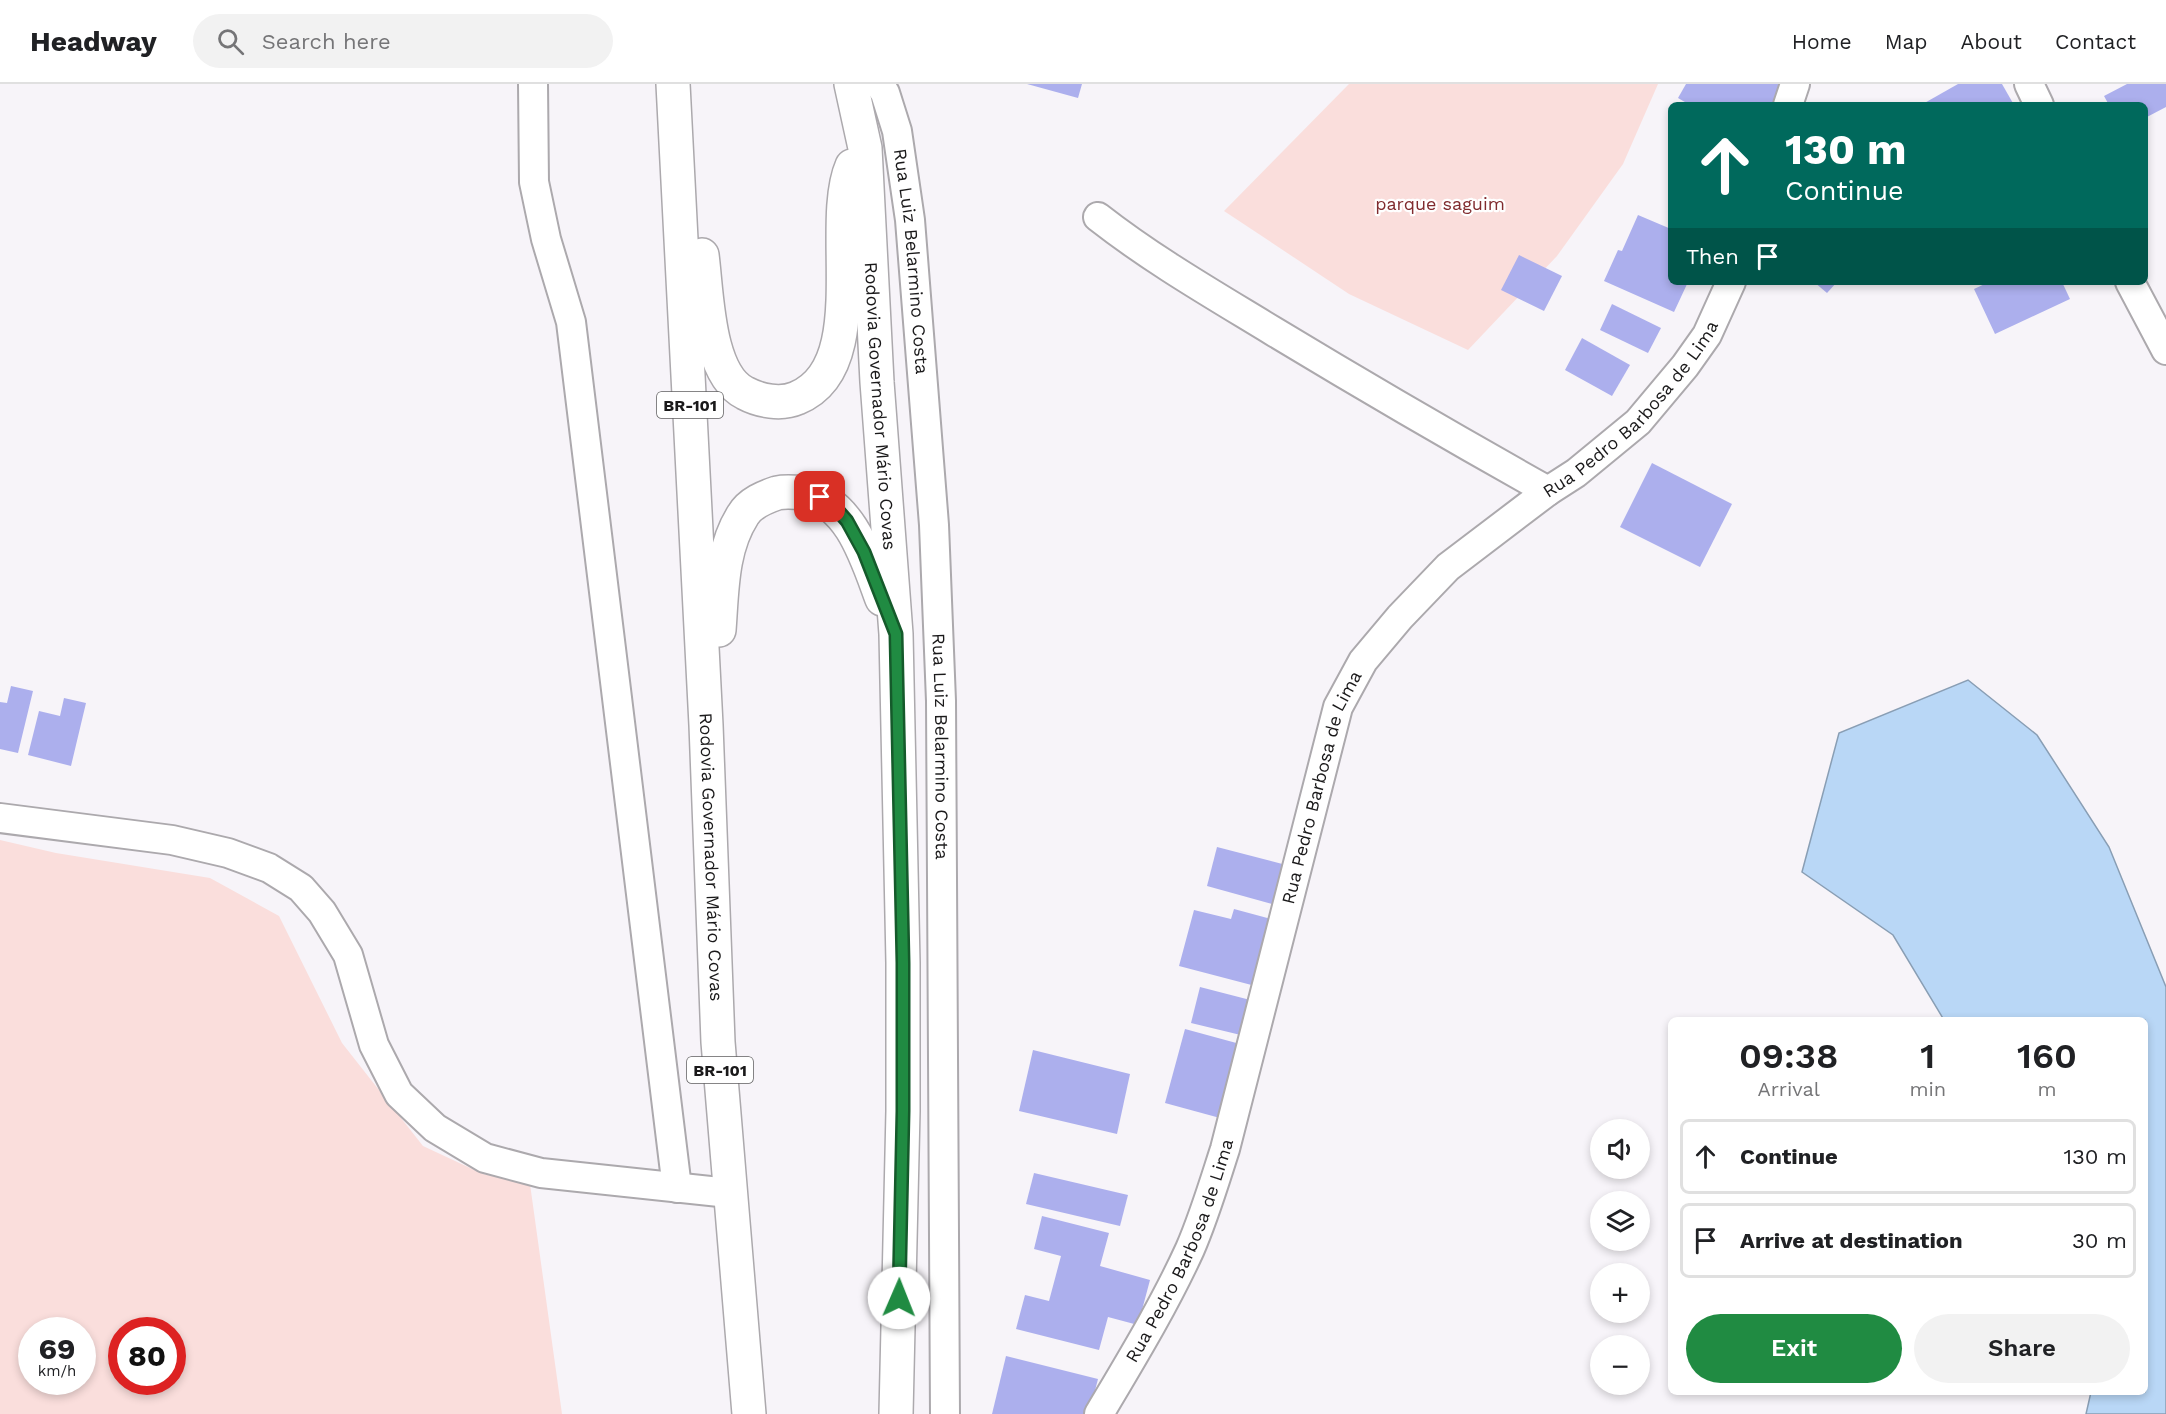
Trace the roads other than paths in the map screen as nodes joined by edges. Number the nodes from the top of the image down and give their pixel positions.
1 (533, 84) edge
2 (673, 84) edge
3 (851, 84) edge
4 (879, 84) edge
5 (1795, 84) edge
6 (2029, 84) edge
7 (1789, 102) edge
8 (2038, 102) edge
9 (676, 133) junction
10 (865, 148) junction
11 (1098, 217) dead end
12 (1730, 285) edge
13 (2132, 285) edge
14 (2166, 350) edge
15 (1548, 490) junction
16 (896, 634) junction
17 (706, 725) junction
18 (0, 818) edge
19 (677, 1188) junction
20 (729, 1193) junction
21 (749, 1414) edge
22 (896, 1414) edge
23 (945, 1414) edge
24 (1099, 1414) edge

1 - 19 street
2 - 9 highway, Rodovia Governador Mário Covas / BR-101
3 - 10 highway, Rodovia Governador Mário Covas
4 - 23 street, Rua Luiz Belarmino Costa
5 - 7 street
6 - 8 street
9 - 10 highway
9 - 17 highway, Rodovia Governador Mário Covas / BR-101
10 - 16 highway, Rodovia Governador Mário Covas
11 - 15 street
12 - 15 street, Rua Pedro Barbosa de Lima
13 - 14 street
15 - 24 street, Rua Pedro Barbosa de Lima
16 - 17 highway
16 - 22 highway, Rodovia Governador Mário Covas
17 - 20 highway, Rodovia Governador Mário Covas / BR-101
18 - 19 street
19 - 20 street
20 - 21 highway, Rodovia Governador Mário Covas / BR-101

